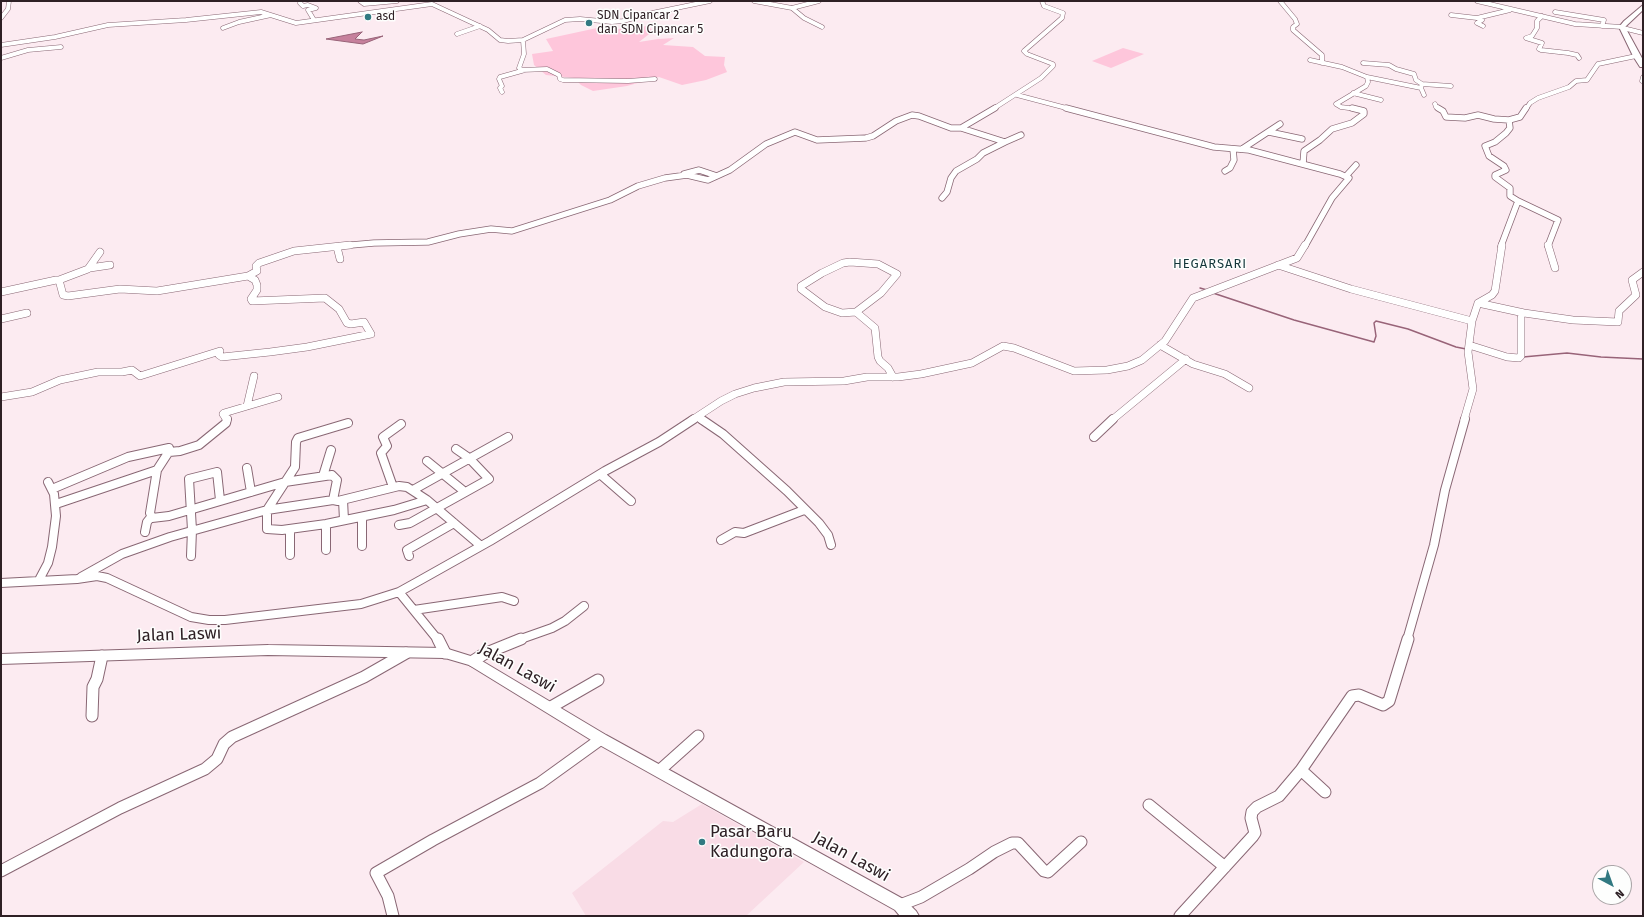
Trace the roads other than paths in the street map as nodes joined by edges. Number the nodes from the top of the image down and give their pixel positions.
1 (301, 1) edge
2 (360, 1) edge
3 (398, 1) edge
4 (418, 1) edge
5 (710, 1) edge
6 (754, 1) edge
7 (819, 1) edge
8 (1042, 1) edge
9 (1280, 1) edge
10 (1477, 1) edge
11 (8, 3) edge
12 (1, 4) edge
13 (424, 4) junction
14 (792, 8) junction
15 (1526, 8) dead end
16 (1643, 8) edge
17 (229, 10) dead end
18 (1511, 10) junction
19 (1521, 12) junction
20 (1555, 12) dead end
21 (271, 15) junction
22 (1451, 15) dead end
23 (1542, 16) junction
24 (1, 17) edge
25 (206, 18) junction
26 (1477, 18) junction
27 (314, 20) junction
28 (221, 25) dead end
29 (1624, 25) junction
30 (480, 26) junction
31 (1483, 26) dead end
32 (1602, 26) junction
33 (822, 27) dead end
34 (1643, 33) edge
35 (457, 34) dead end
36 (523, 40) junction
37 (1, 45) edge
38 (61, 47) dead end
39 (1636, 56) junction
40 (1, 58) edge
41 (1579, 58) dead end
42 (1310, 60) dead end
43 (1322, 63) junction
44 (1363, 63) dead end
45 (1643, 65) edge
46 (524, 70) junction
47 (1367, 77) junction
48 (655, 79) dead end
49 (1422, 86) junction
50 (1451, 86) dead end
51 (502, 92) dead end
52 (1353, 93) junction
53 (1016, 95) junction
54 (1424, 95) dead end
55 (1381, 100) dead end
56 (1435, 104) dead end
57 (1509, 120) junction
58 (1280, 124) dead end
59 (961, 128) junction
60 (1269, 132) junction
61 (1020, 135) dead end
62 (1302, 139) dead end
63 (1005, 142) junction
64 (1234, 149) junction
65 (1242, 149) junction
66 (1303, 164) junction
67 (1356, 165) dead end
68 (1225, 171) dead end
69 (1346, 176) junction
70 (942, 198) dead end
71 (1518, 201) junction
72 (337, 247) junction
73 (100, 252) dead end
74 (340, 259) dead end
75 (110, 265) dead end
76 (1278, 265) junction
77 (90, 268) junction
78 (1555, 268) dead end
79 (1643, 272) edge
80 (248, 276) junction
81 (59, 280) junction
82 (1, 292) edge
83 (1478, 304) junction
84 (856, 312) junction
85 (27, 313) dead end
86 (1521, 318) dead end
87 (1, 319) edge
88 (1472, 321) junction
89 (1160, 345) junction
90 (1468, 348) junction
91 (1186, 359) junction
92 (254, 376) dead end
93 (893, 377) junction
94 (1249, 388) dead end
95 (1, 396) edge
96 (278, 397) dead end
97 (247, 406) junction
98 (698, 417) junction
99 (348, 423) dead end
100 (401, 424) dead end
101 (508, 437) dead end
102 (1094, 437) dead end
103 (456, 449) dead end
104 (331, 450) dead end
105 (167, 454) junction
106 (469, 458) junction
107 (427, 461) dead end
108 (247, 468) dead end
109 (157, 470) junction
110 (442, 474) junction
111 (600, 474) junction
112 (324, 476) junction
113 (285, 482) junction
114 (393, 487) junction
115 (413, 490) junction
116 (251, 492) junction
117 (465, 492) junction
118 (220, 500) junction
119 (333, 500) junction
120 (343, 500) junction
121 (427, 500) junction
122 (631, 501) dead end
123 (56, 504) junction
124 (436, 508) junction
125 (191, 509) junction
126 (267, 510) junction
127 (804, 510) junction
128 (151, 517) junction
129 (362, 517) junction
130 (344, 520) junction
131 (454, 523) junction
132 (326, 524) junction
133 (398, 525) dead end
134 (290, 529) junction
135 (192, 530) junction
136 (145, 532) dead end
137 (721, 540) dead end
138 (831, 545) dead end
139 (362, 546) dead end
140 (481, 546) junction
141 (326, 550) dead end
142 (290, 555) dead end
143 (191, 556) dead end
144 (409, 556) dead end
145 (77, 579) junction
146 (39, 580) junction
147 (1, 583) edge
148 (399, 592) junction
149 (514, 601) dead end
150 (584, 606) dead end
151 (414, 610) junction
152 (406, 653) junction
153 (445, 654) junction
154 (102, 656) junction
155 (1, 659) edge
156 (473, 662) junction
157 (598, 680) dead end
158 (551, 707) junction
159 (92, 716) dead end
160 (698, 736) dead end
161 (601, 739) junction
162 (660, 770) junction
163 (1301, 770) junction
164 (1325, 792) dead end
165 (1149, 805) dead end
166 (1081, 842) dead end
167 (1225, 867) junction
168 (1, 871) edge
169 (900, 905) junction
170 (393, 916) edge
171 (911, 916) edge
172 (1180, 916) edge

1 - 27 street
2 - 3 street
4 - 13 street
5 - 36 street
6 - 14 street
7 - 14 street
8 - 53 street
9 - 43 street
10 - 18 street
11 - 12 street
11 - 24 street
13 - 27 street
13 - 30 street
14 - 33 street
15 - 19 street
16 - 29 main road
17 - 25 street
18 - 19 street
18 - 26 street
19 - 23 street
20 - 32 street
21 - 25 street
21 - 27 street
21 - 28 street
22 - 26 street
23 - 32 street
23 - 41 street
25 - 37 street
26 - 31 street
29 - 32 street
29 - 34 street
29 - 39 main road
30 - 35 street
30 - 36 street
36 - 46 street
38 - 40 street
39 - 45 main road
39 - 57 street
42 - 43 street
43 - 47 street
44 - 49 street
46 - 48 street
46 - 51 street
47 - 49 street
47 - 52 street
49 - 50 street
49 - 54 street
52 - 55 street
52 - 66 street
53 - 59 street
53 - 64 street
56 - 57 street
57 - 71 street
58 - 60 street
59 - 63 street
59 - 72 street
60 - 62 street
60 - 65 street
61 - 63 street
63 - 70 street
64 - 65 street
64 - 68 street
65 - 66 street
66 - 69 street
67 - 69 street
69 - 76 street
71 - 78 street
71 - 83 street
72 - 74 street
72 - 80 street
73 - 77 street
75 - 77 street
76 - 88 street
76 - 89 street
77 - 81 street
79 - 83 street
80 - 81 street
80 - 95 street
81 - 82 street
83 - 88 street
84 - 84 street
84 - 93 street
85 - 87 street
86 - 90 street
88 - 90 street
89 - 91 street
89 - 93 street
90 - 163 street
91 - 94 street
91 - 102 street
92 - 97 street
93 - 98 street
96 - 97 street
97 - 105 street
98 - 111 street
98 - 127 street
99 - 113 street
100 - 114 street
101 - 106 street
103 - 106 street
104 - 112 street
105 - 109 street
105 - 123 street
106 - 110 street
106 - 117 street
107 - 110 street
108 - 116 street
109 - 123 street
109 - 128 street
110 - 115 street
110 - 117 street
111 - 122 street
111 - 140 street
112 - 113 street
112 - 119 street
113 - 116 street
113 - 126 street
114 - 115 street
114 - 120 street
115 - 121 street
116 - 118 street
117 - 124 street
118 - 125 street
118 - 125 street
119 - 120 street
119 - 126 street
120 - 130 street
121 - 124 street
121 - 129 street
123 - 146 street
124 - 131 street
124 - 133 street
125 - 128 street
125 - 135 street
126 - 134 street
126 - 135 street
127 - 137 street
127 - 138 street
128 - 136 street
129 - 130 street
129 - 139 street
130 - 132 street
131 - 140 street
131 - 144 street
132 - 134 street
132 - 141 street
134 - 142 street
135 - 143 street
135 - 145 street
140 - 148 street
145 - 146 street
145 - 148 street
146 - 147 street
148 - 151 street
149 - 151 street
150 - 156 street
151 - 153 street
152 - 153 street, Jalan Laswi
152 - 154 street, Jalan Laswi
152 - 168 street
153 - 156 street, Jalan Laswi
154 - 155 street, Jalan Laswi
154 - 159 street
156 - 158 street, Jalan Laswi
157 - 158 street
158 - 161 street, Jalan Laswi
160 - 162 street
161 - 162 street, Jalan Laswi
161 - 170 street
162 - 169 street, Jalan Laswi
163 - 164 street
163 - 167 street
165 - 167 street
166 - 169 street
167 - 172 street
169 - 171 street, Jalan Laswi

